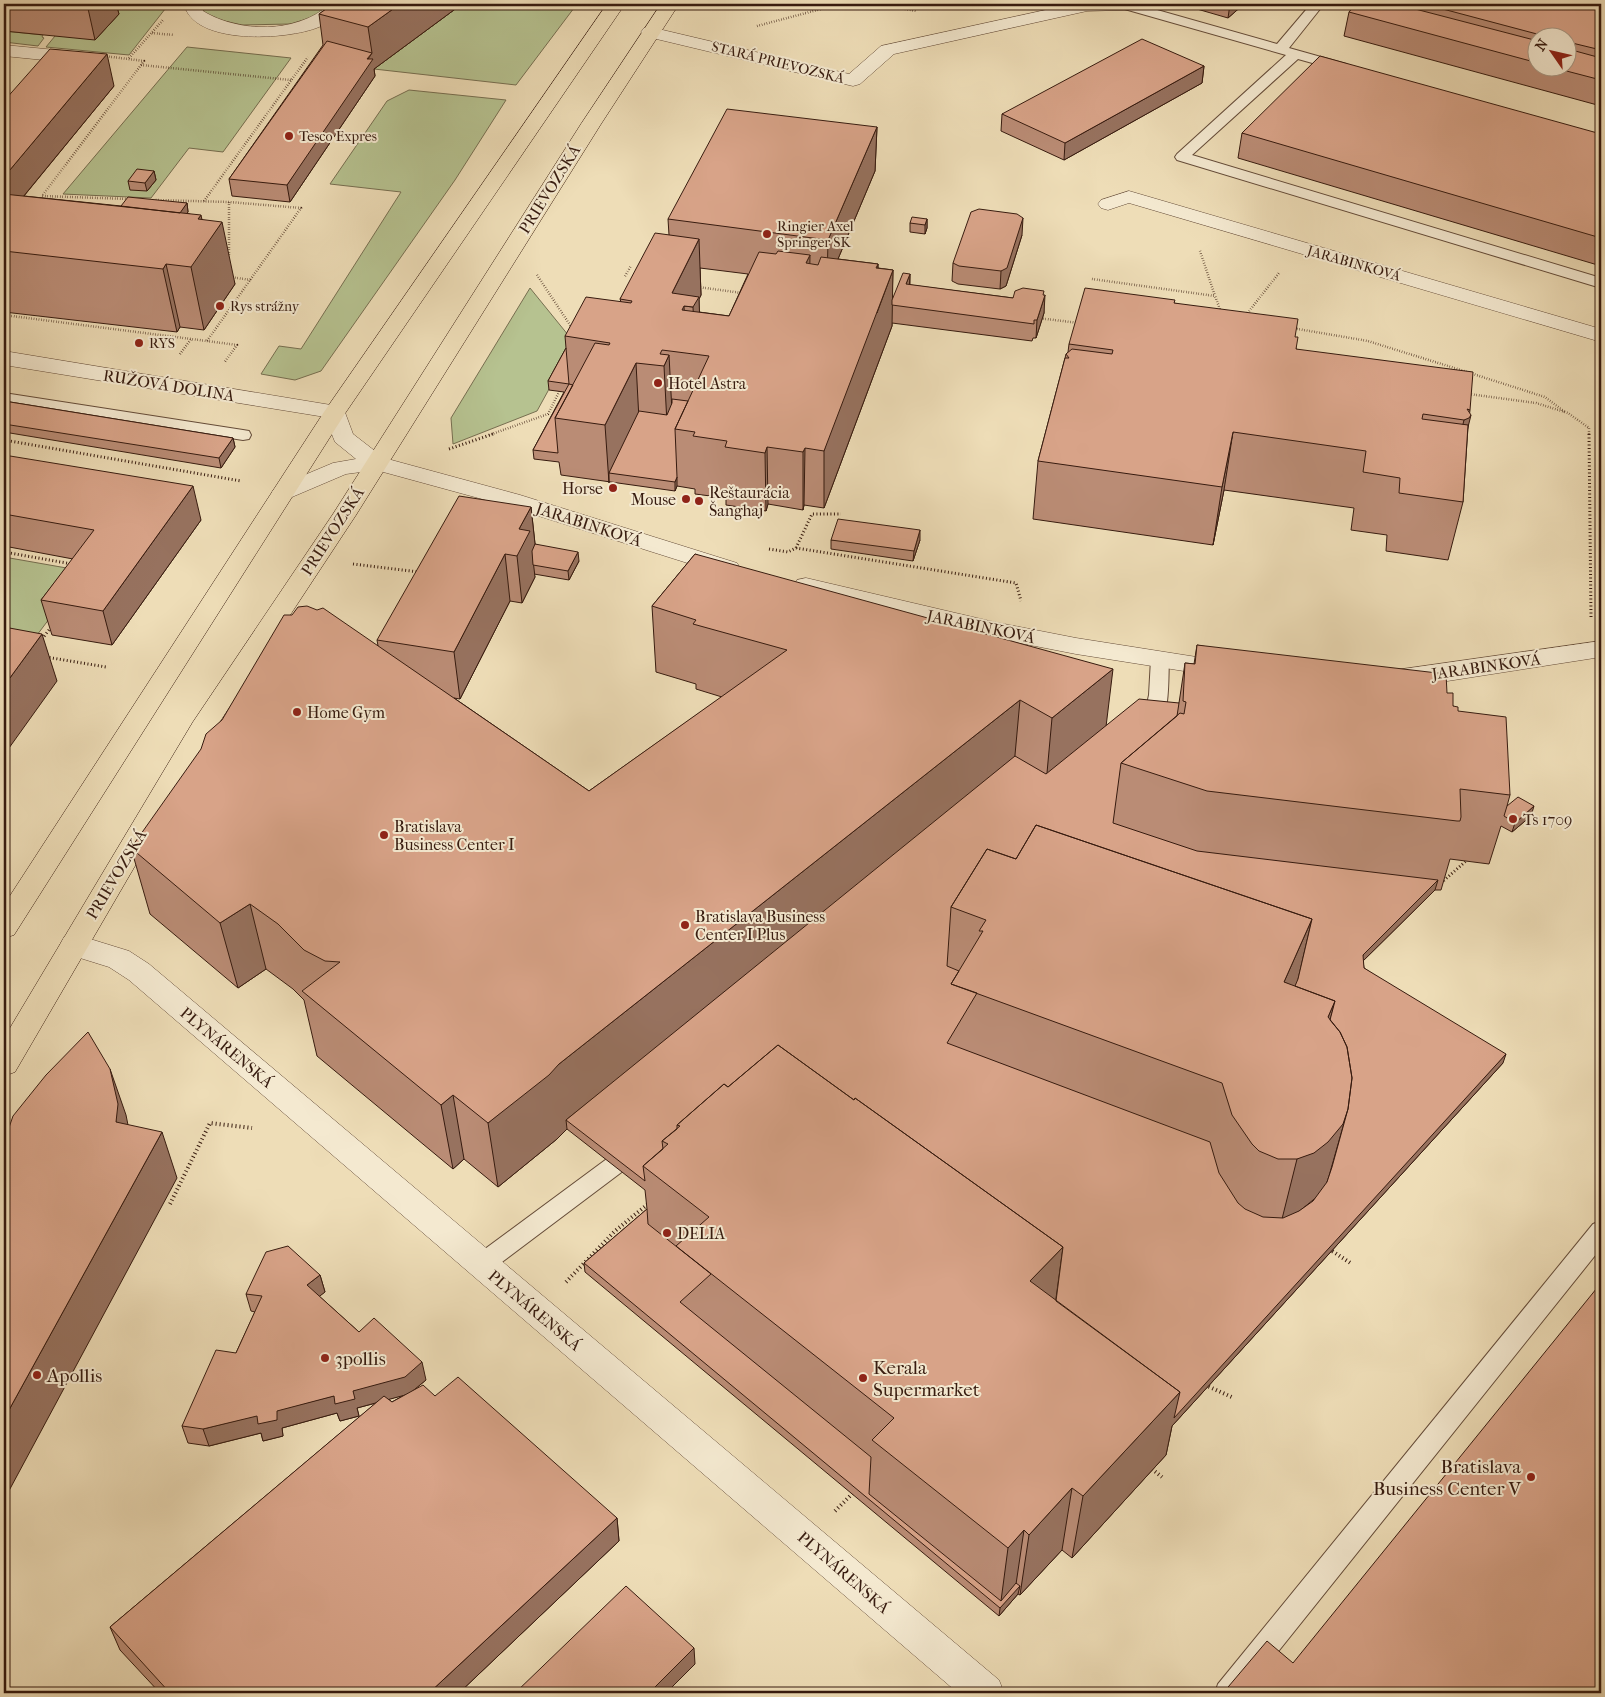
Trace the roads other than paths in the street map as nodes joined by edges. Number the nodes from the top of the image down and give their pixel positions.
1 (193, 4) edge
2 (340, 4) edge
3 (616, 4) edge
4 (670, 4) edge
5 (1160, 4) edge
6 (1318, 4) edge
7 (1119, 5) edge
8 (650, 32) junction
9 (1280, 50) junction
10 (4, 51) edge
11 (1296, 54) junction
12 (1353, 70) edge
13 (52, 75) edge
14 (1108, 204) dead end
15 (1601, 283) edge
16 (1601, 336) edge
17 (4, 358) edge
18 (4, 398) edge
19 (334, 412) junction
20 (244, 435) dead end
21 (376, 463) junction
22 (284, 492) junction
23 (750, 574) edge
24 (787, 582) edge
25 (1601, 649) edge
26 (1160, 659) junction
27 (1245, 672) edge
28 (1383, 677) edge
29 (1147, 740) edge
30 (4, 928) edge
31 (74, 945) junction
32 (4, 1064) edge
33 (653, 1136) edge
34 (1601, 1230) edge
35 (482, 1264) junction
36 (986, 1693) edge
37 (1228, 1693) edge

1 - 2 street
3 - 19 main road
4 - 8 main road, PRIEVOZSKÁ
5 - 7 street, STARÁ PRIEVOZSKÁ
6 - 9 lane
7 - 8 street, STARÁ PRIEVOZSKÁ
7 - 9 lane
8 - 21 main road, PRIEVOZSKÁ
9 - 11 lane
10 - 13 street
11 - 12 lane
11 - 15 lane
14 - 16 street, JARABINKOVÁ
17 - 19 street, RUŽOVÁ DOLINA
18 - 20 lane
19 - 21 street, JARABINKOVÁ
19 - 22 main road
21 - 22 street, JARABINKOVÁ
21 - 23 street, JARABINKOVÁ
21 - 31 main road, PRIEVOZSKÁ
22 - 30 main road
24 - 26 street, JARABINKOVÁ
25 - 28 street, JARABINKOVÁ
26 - 27 street, JARABINKOVÁ
26 - 29 lane
31 - 32 main road, PRIEVOZSKÁ
31 - 35 street, PLYNÁRENSKÁ
33 - 35 lane
34 - 37 lane
35 - 36 street, PLYNÁRENSKÁ

